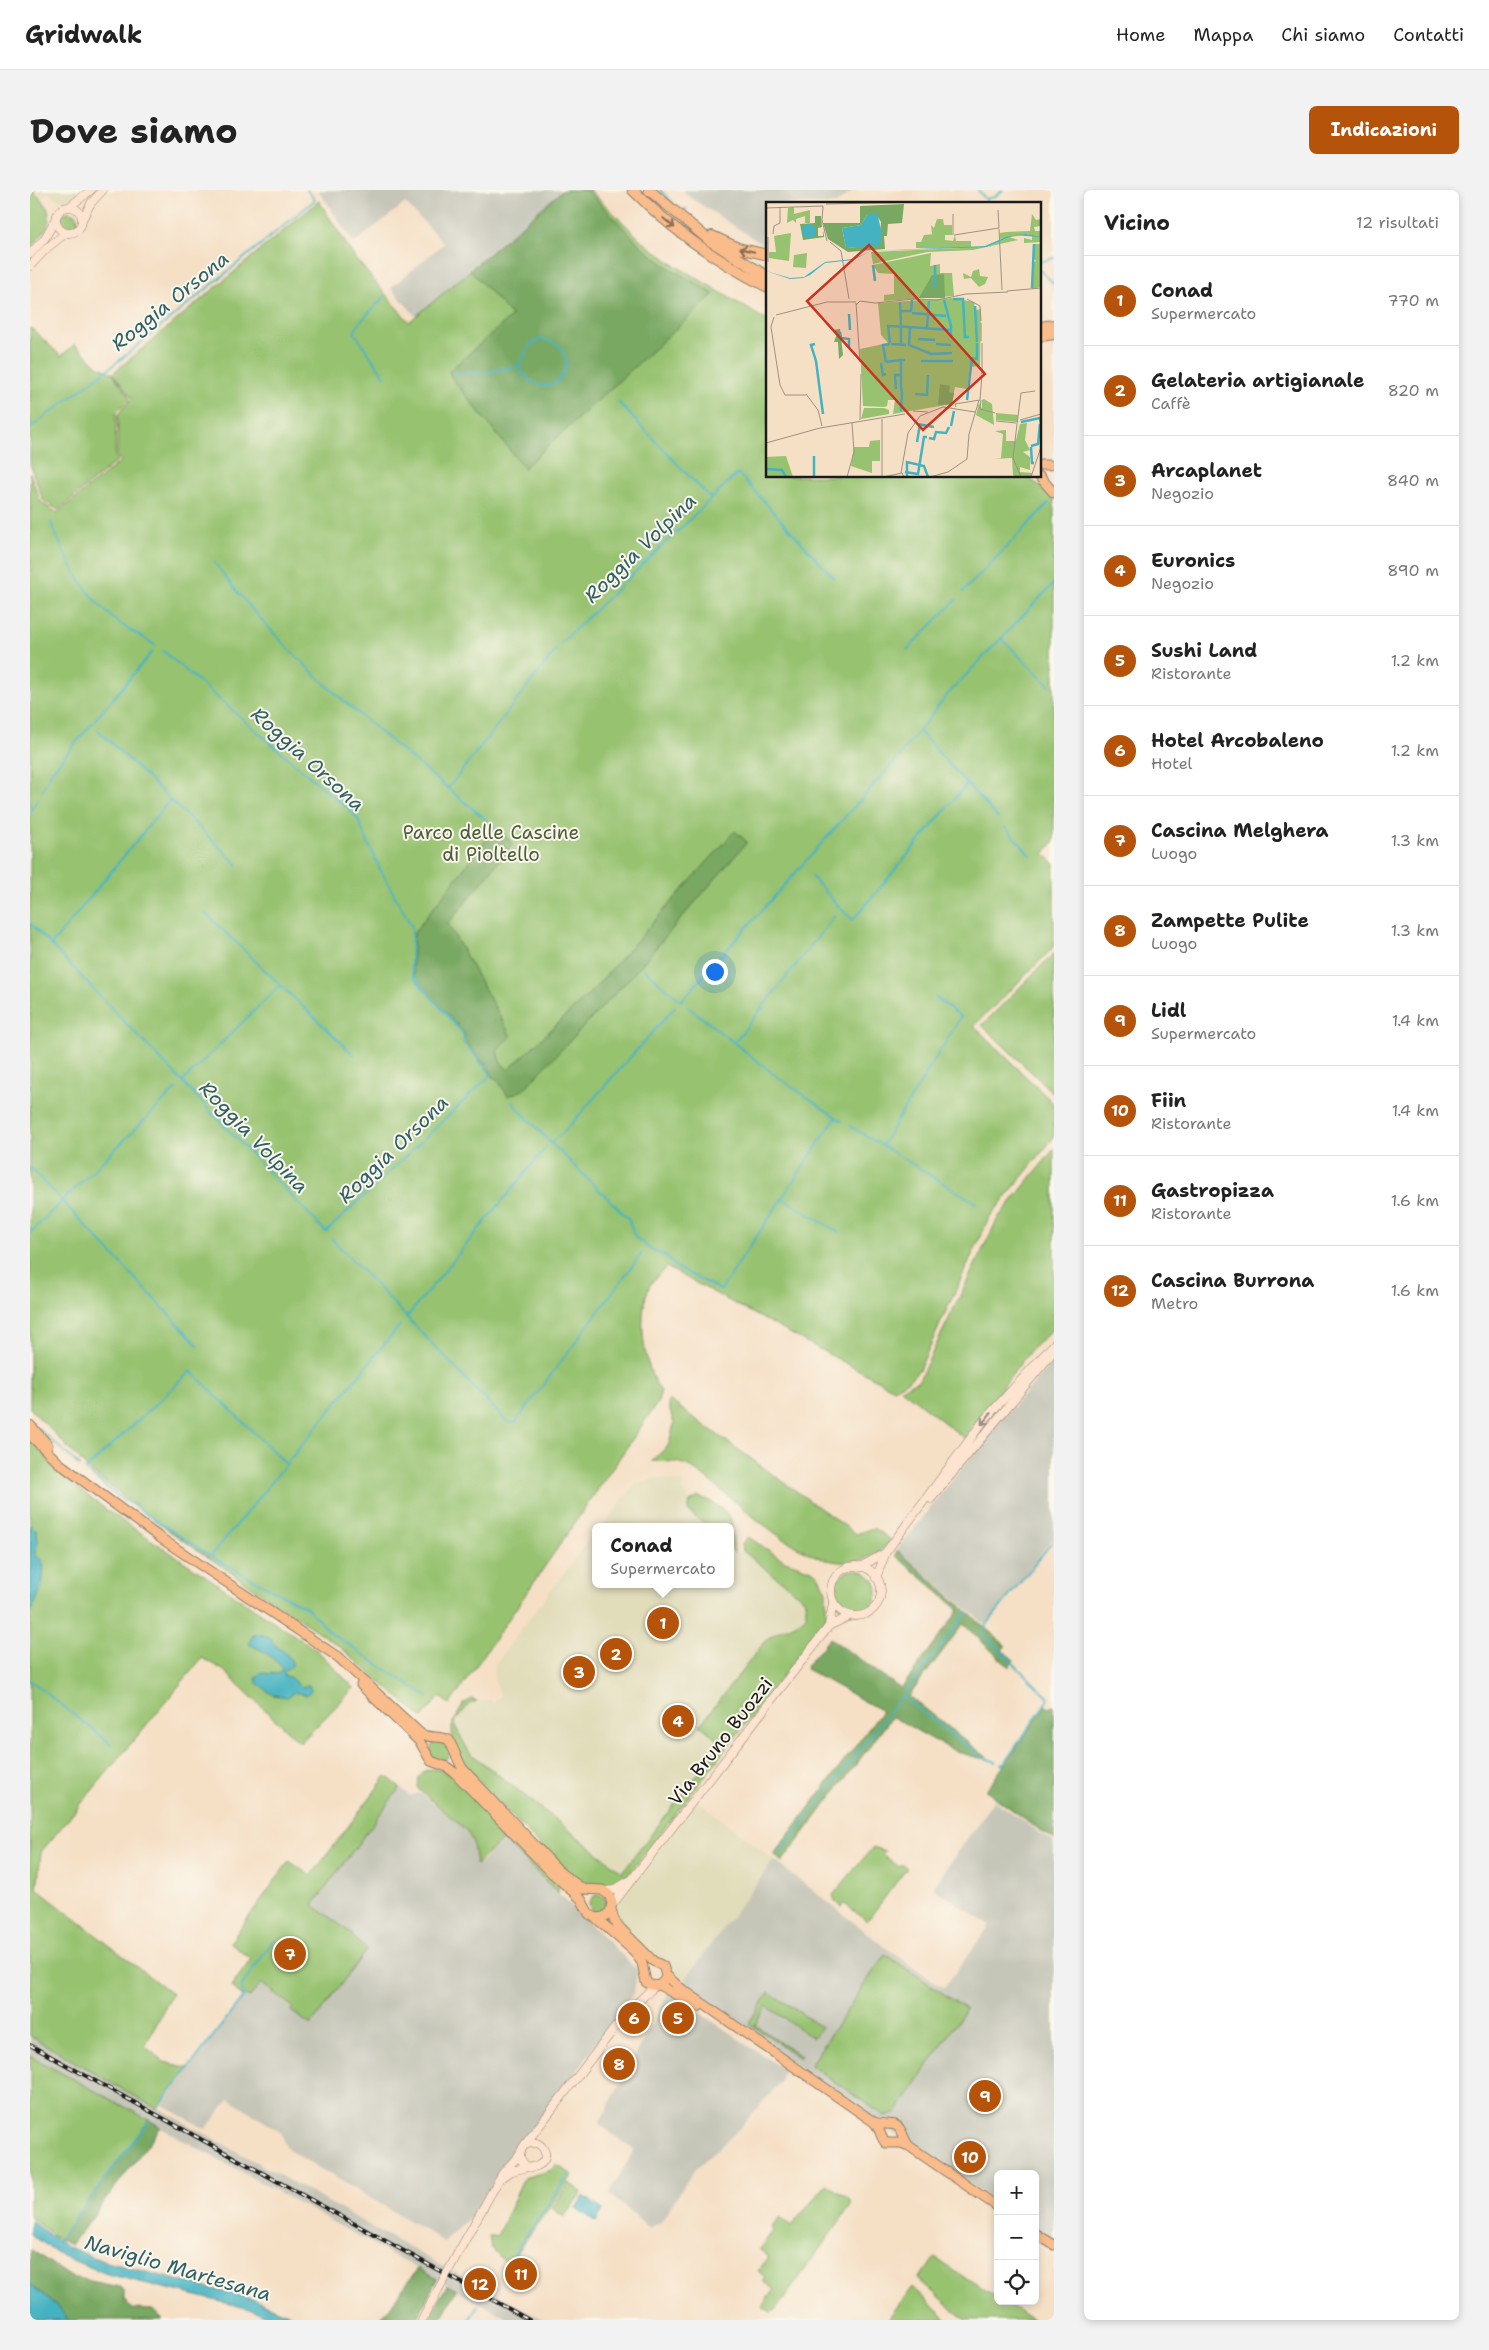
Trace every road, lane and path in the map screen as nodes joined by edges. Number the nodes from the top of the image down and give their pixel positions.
1 (91, 190) edge
2 (103, 190) edge
3 (633, 190) edge
4 (649, 190) edge
5 (656, 190) edge
6 (69, 207) junction
7 (56, 218) junction
8 (82, 220) junction
9 (66, 233) junction
10 (30, 254) edge
11 (766, 255) edge
12 (30, 266) edge
13 (766, 276) edge
14 (766, 286) edge
15 (1041, 478) edge
16 (1054, 493) edge
17 (1054, 1344) edge
18 (1054, 1351) edge
19 (30, 1426) edge
20 (30, 1435) edge
21 (71, 1472) junction
22 (912, 1519) junction
23 (886, 1552) junction
24 (860, 1567) junction
25 (876, 1578) junction
26 (833, 1603) junction
27 (850, 1616) junction
28 (829, 1626) junction
29 (322, 1646) junction
30 (434, 1738) junction
31 (454, 1750) junction
32 (427, 1753) junction
33 (440, 1764) junction
34 (636, 1875) junction
35 (593, 1891) junction
36 (604, 1891) junction
37 (584, 1905) junction
38 (612, 1908) junction
39 (596, 1918) junction
40 (656, 1963) junction
41 (644, 1974) junction
42 (666, 1975) junction
43 (657, 1986) junction
44 (631, 2006) junction
45 (741, 2031) junction
46 (541, 2125) junction
47 (884, 2129) junction
48 (900, 2140) junction
49 (528, 2144) junction
50 (541, 2146) junction
51 (520, 2153) junction
52 (528, 2166) junction
53 (498, 2182) junction
54 (994, 2204) edge
55 (1039, 2235) edge
56 (1054, 2245) edge
57 (422, 2320) edge

1 - 6 main road
2 - 8 main road
3 -> 14 highway
4 - 13 highway
11 -> 5 highway
6 - 7 main road
6 - 8 main road
7 - 9 main road
7 - 10 main road
8 - 9 main road
9 - 12 main road
15 - 16 main road
17 -> 22 main road
18 - 22 main road
19 - 21 main road
20 - 21 main road
21 - 29 main road
22 - 23 main road
23 - 24 main road
23 - 25 main road
24 - 25 main road
24 - 26 main road
25 - 27 main road
26 - 27 main road
26 - 28 main road, Via Bruno Buozzi
27 - 28 main road, Via Bruno Buozzi
28 - 34 main road, Via Bruno Buozzi
29 - 30 main road
29 - 32 main road
30 - 31 main road
30 - 32 main road
31 - 33 main road
31 - 35 main road
32 - 33 main road
33 - 37 main road
34 - 36 main road, Via Bruno Buozzi
34 - 38 main road, Via Bruno Buozzi
35 - 36 main road
35 - 37 main road
36 - 38 main road
37 - 39 main road
38 - 39 main road
38 - 40 main road
39 - 41 main road
40 - 41 main road
40 - 42 main road
41 - 43 main road
41 - 44 main road
42 - 43 main road
42 - 45 main road
43 - 44 main road
43 - 45 main road
44 - 46 main road
45 - 47 main road
46 - 49 main road
46 - 50 main road
47 - 48 main road
47 - 48 main road
48 - 54 main road
49 - 50 main road
49 - 51 main road
50 - 52 main road
51 - 52 main road
51 - 53 main road
52 - 53 main road
53 - 57 main road, bridge
55 - 56 main road

